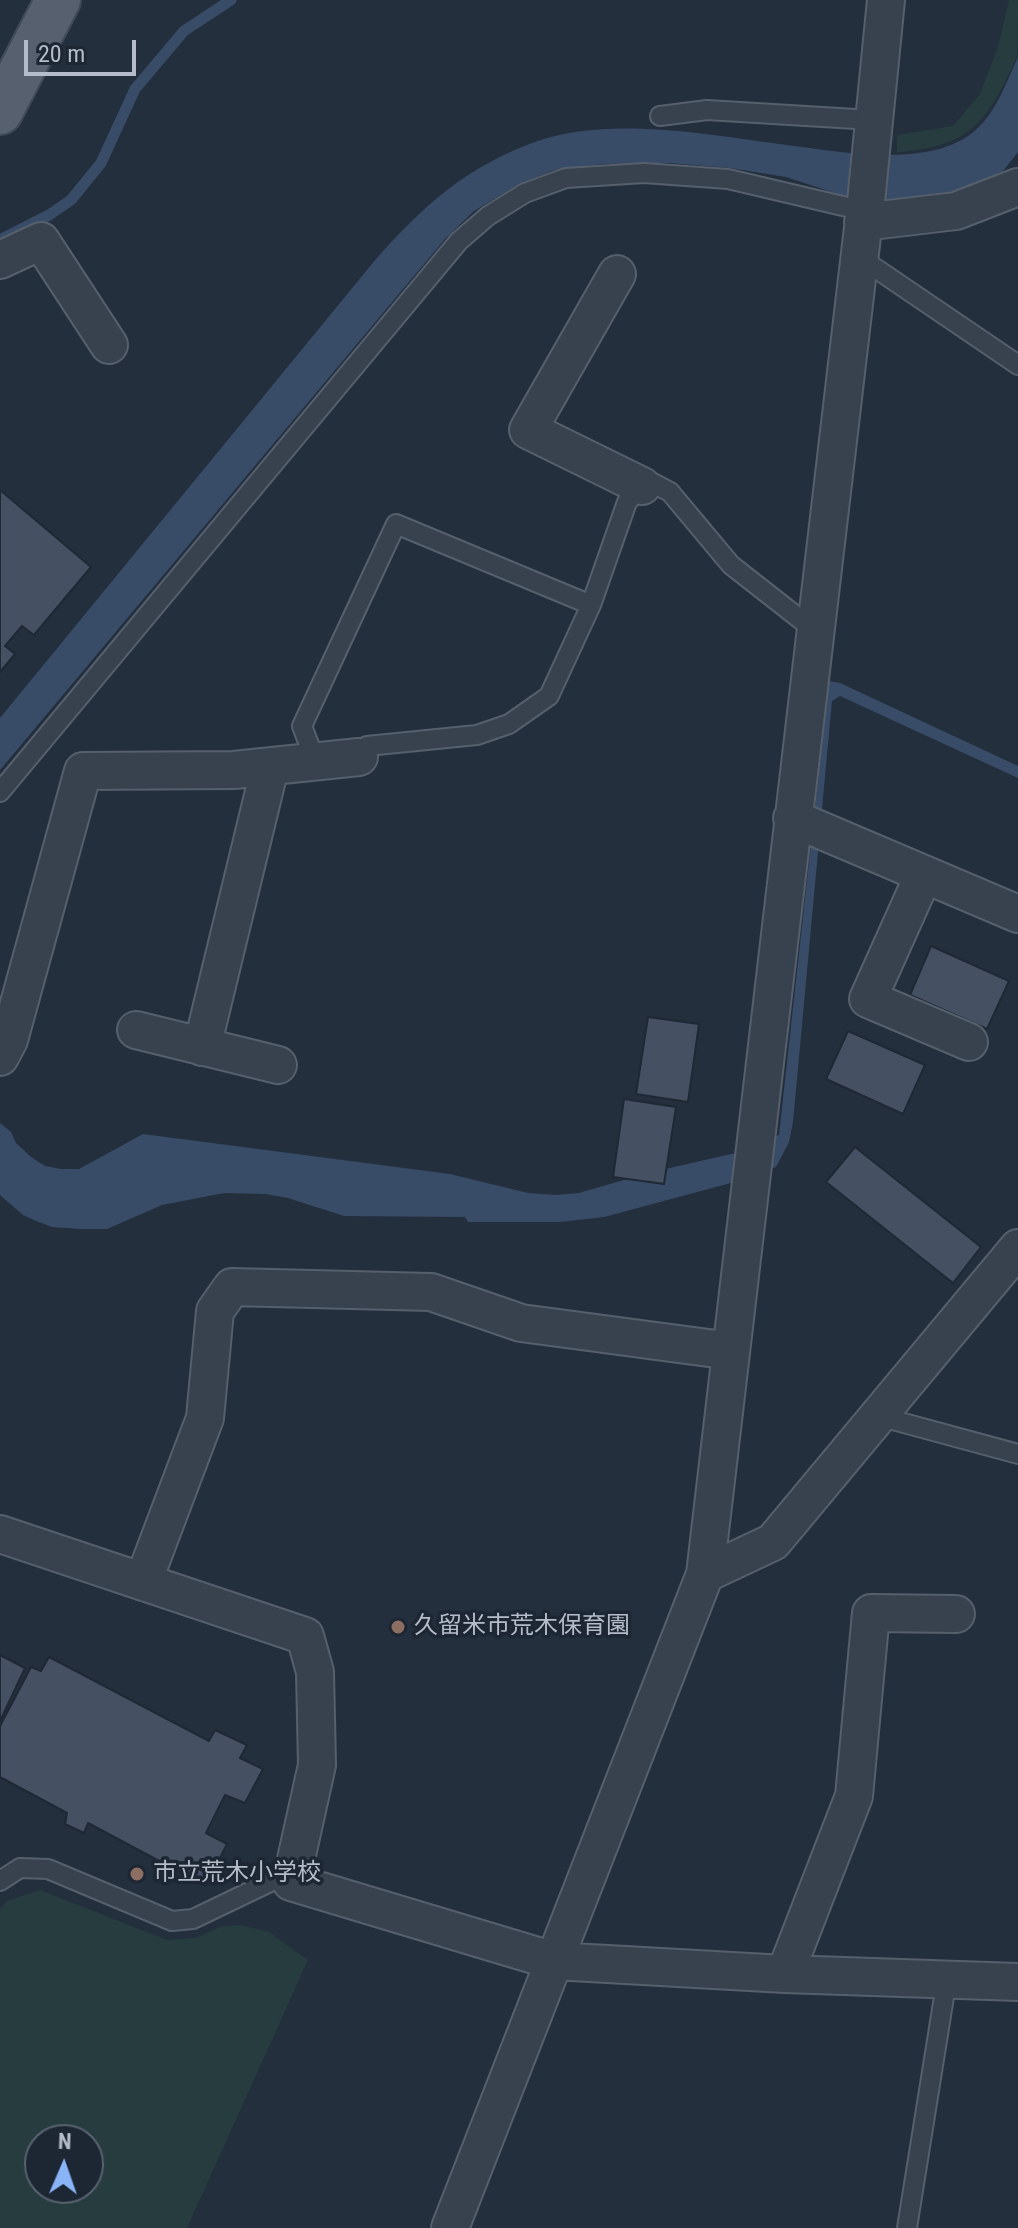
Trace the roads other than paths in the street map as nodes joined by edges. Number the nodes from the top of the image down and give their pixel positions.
1 (58, 0) edge
2 (886, 0) edge
3 (0, 112) edge
4 (660, 116) dead end
5 (871, 135) junction
6 (1018, 187) edge
7 (864, 212) junction
8 (859, 257) junction
9 (0, 260) edge
10 (617, 274) dead end
11 (109, 345) dead end
12 (1018, 365) edge
13 (642, 486) junction
14 (591, 605) junction
15 (814, 630) junction
16 (359, 757) joint
17 (316, 763) junction
18 (270, 767) junction
19 (0, 792) edge
20 (792, 818) junction
21 (924, 874) junction
22 (1018, 914) edge
23 (136, 1030) dead end
24 (969, 1042) dead end
25 (202, 1047) junction
26 (0, 1057) edge
27 (278, 1065) dead end
28 (1018, 1248) edge
29 (731, 1351) junction
30 (878, 1416) junction
31 (1018, 1454) edge
32 (0, 1534) edge
33 (705, 1574) junction
34 (143, 1582) junction
35 (956, 1614) dead end
36 (293, 1871) junction
37 (0, 1881) edge
38 (554, 1961) junction
39 (785, 1974) junction
40 (947, 1978) junction
41 (1018, 1982) edge
42 (450, 2228) edge
43 (907, 2228) edge

1 - 3 main road
2 - 5 street
4 - 5 lane
5 - 7 street
6 - 7 street
7 - 8 street
7 - 19 lane
8 - 12 lane
8 - 15 street
9 - 11 street
10 - 13 street
13 - 14 lane
13 - 15 lane
14 - 16 lane
14 - 17 lane
15 - 20 street
16 - 17 street
17 - 18 street
18 - 25 street
18 - 26 street
20 - 21 street
20 - 29 street
21 - 22 street
21 - 24 street
23 - 25 street
25 - 27 street
28 - 30 street
29 - 33 street
29 - 34 street
30 - 31 lane
30 - 33 street
32 - 34 street
33 - 38 street
34 - 36 street
35 - 39 street
36 - 37 lane
36 - 38 street
38 - 39 street
38 - 42 street
39 - 40 street
40 - 41 street
40 - 43 lane

